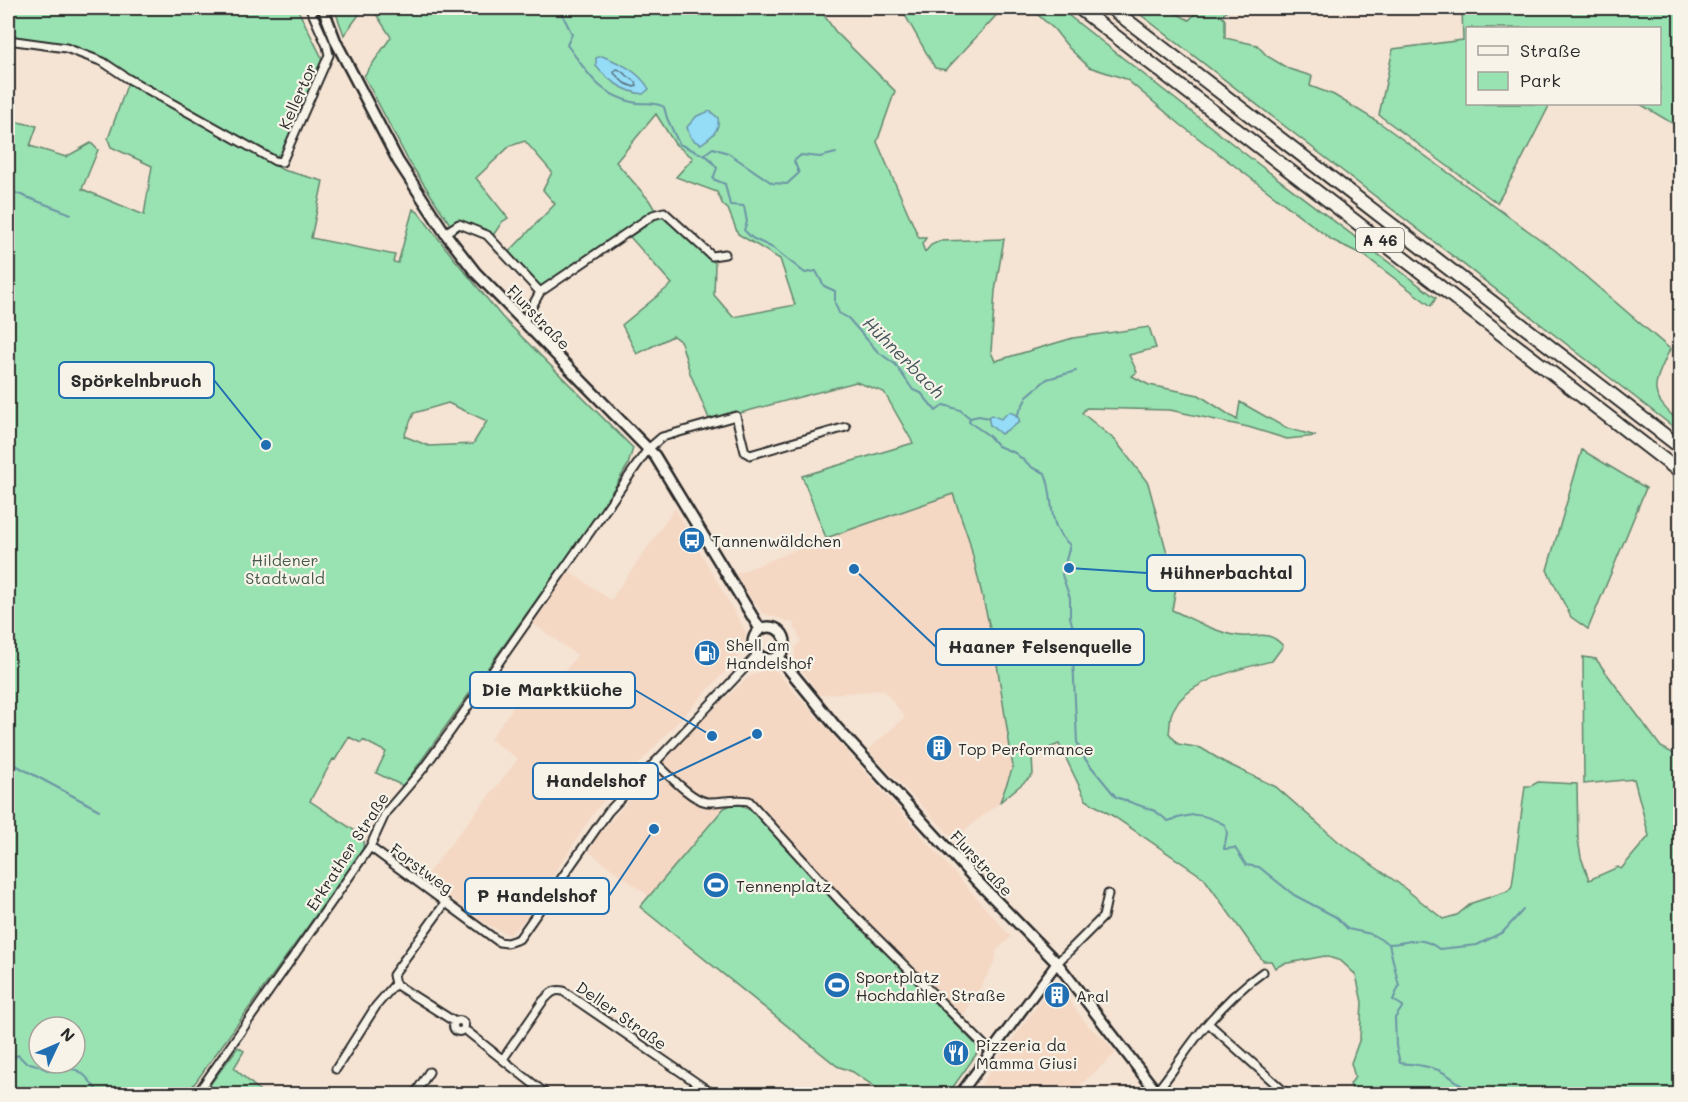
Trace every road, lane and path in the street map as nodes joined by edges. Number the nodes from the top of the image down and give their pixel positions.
1 (310, 8) edge
2 (323, 8) edge
3 (1079, 8) edge
4 (1111, 8) edge
5 (8, 40) edge
6 (445, 233) junction
7 (725, 254) dead end
8 (540, 292) junction
9 (523, 322) junction
10 (846, 427) dead end
11 (1680, 447) edge
12 (648, 449) junction
13 (1680, 472) edge
14 (760, 629) junction
15 (757, 655) junction
16 (778, 657) junction
17 (655, 762) junction
18 (369, 847) junction
19 (1108, 894) dead end
20 (446, 902) junction
21 (1057, 963) junction
22 (1263, 972) dead end
23 (395, 984) junction
24 (455, 1022) dead end
25 (1208, 1023) junction
26 (468, 1032) dead end
27 (991, 1052) junction
28 (503, 1059) junction
29 (336, 1069) dead end
30 (429, 1072) dead end
31 (1157, 1093) edge
32 (197, 1095) edge
33 (415, 1095) edge
34 (546, 1095) edge
35 (713, 1095) edge
36 (960, 1095) edge
37 (1287, 1095) edge

1 - 5 street, Kellertor
2 - 6 main road, Flurstraße
3 - 13 highway, A 46
4 - 11 highway, A 46
6 - 8 street
6 - 9 main road, Flurstraße
7 - 8 street
8 - 9 street
9 - 12 main road, Flurstraße
10 - 12 street
12 - 14 main road, Flurstraße
12 - 18 street, Erkrather Straße
14 - 15 main road
14 - 16 main road
15 - 16 main road
15 - 17 street
16 - 21 main road, Flurstraße
17 - 20 street, Forstweg
17 - 27 street
18 - 20 street, Forstweg
18 - 32 street, Erkrather Straße
19 - 21 street
20 - 23 street
21 - 27 street
21 - 31 main road, Flurstraße
22 - 25 street
23 - 24 street
23 - 29 street
25 - 31 street
25 - 37 street
26 - 28 street
27 - 36 street
28 - 34 street
28 - 35 street, Deller Straße
30 - 33 street

